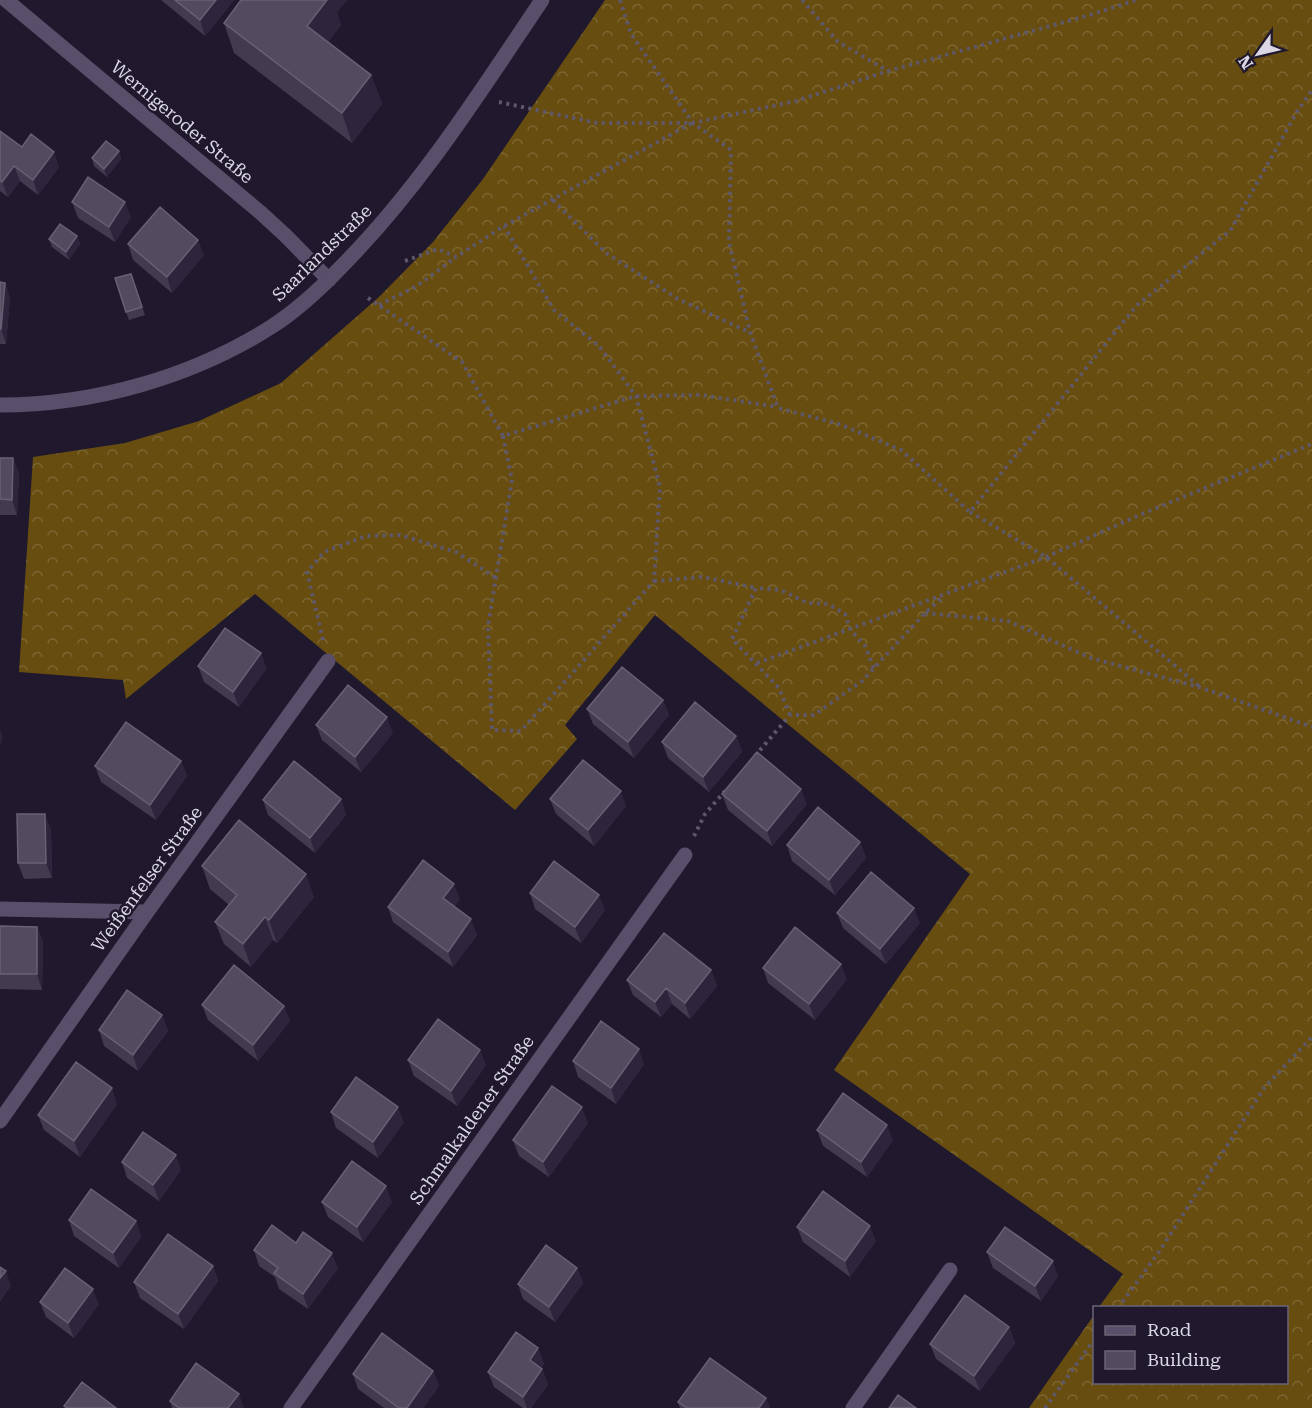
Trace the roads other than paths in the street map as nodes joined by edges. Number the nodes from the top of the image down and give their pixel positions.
1 (6, 0) edge
2 (542, 0) edge
3 (329, 279) junction
4 (0, 405) edge
5 (328, 662) road end
6 (685, 855) road end
7 (0, 909) edge
8 (147, 912) junction
9 (0, 1121) edge
10 (950, 1270) dead end
11 (291, 1408) edge
12 (853, 1408) edge

1 - 3 street, Wernigeroder Straße
2 - 3 street, Saarlandstraße
3 - 4 street, Saarlandstraße
5 - 8 street, Weißenfelser Straße
6 - 11 street, Schmalkaldener Straße
7 - 8 street
8 - 9 street, Weißenfelser Straße
10 - 12 street

